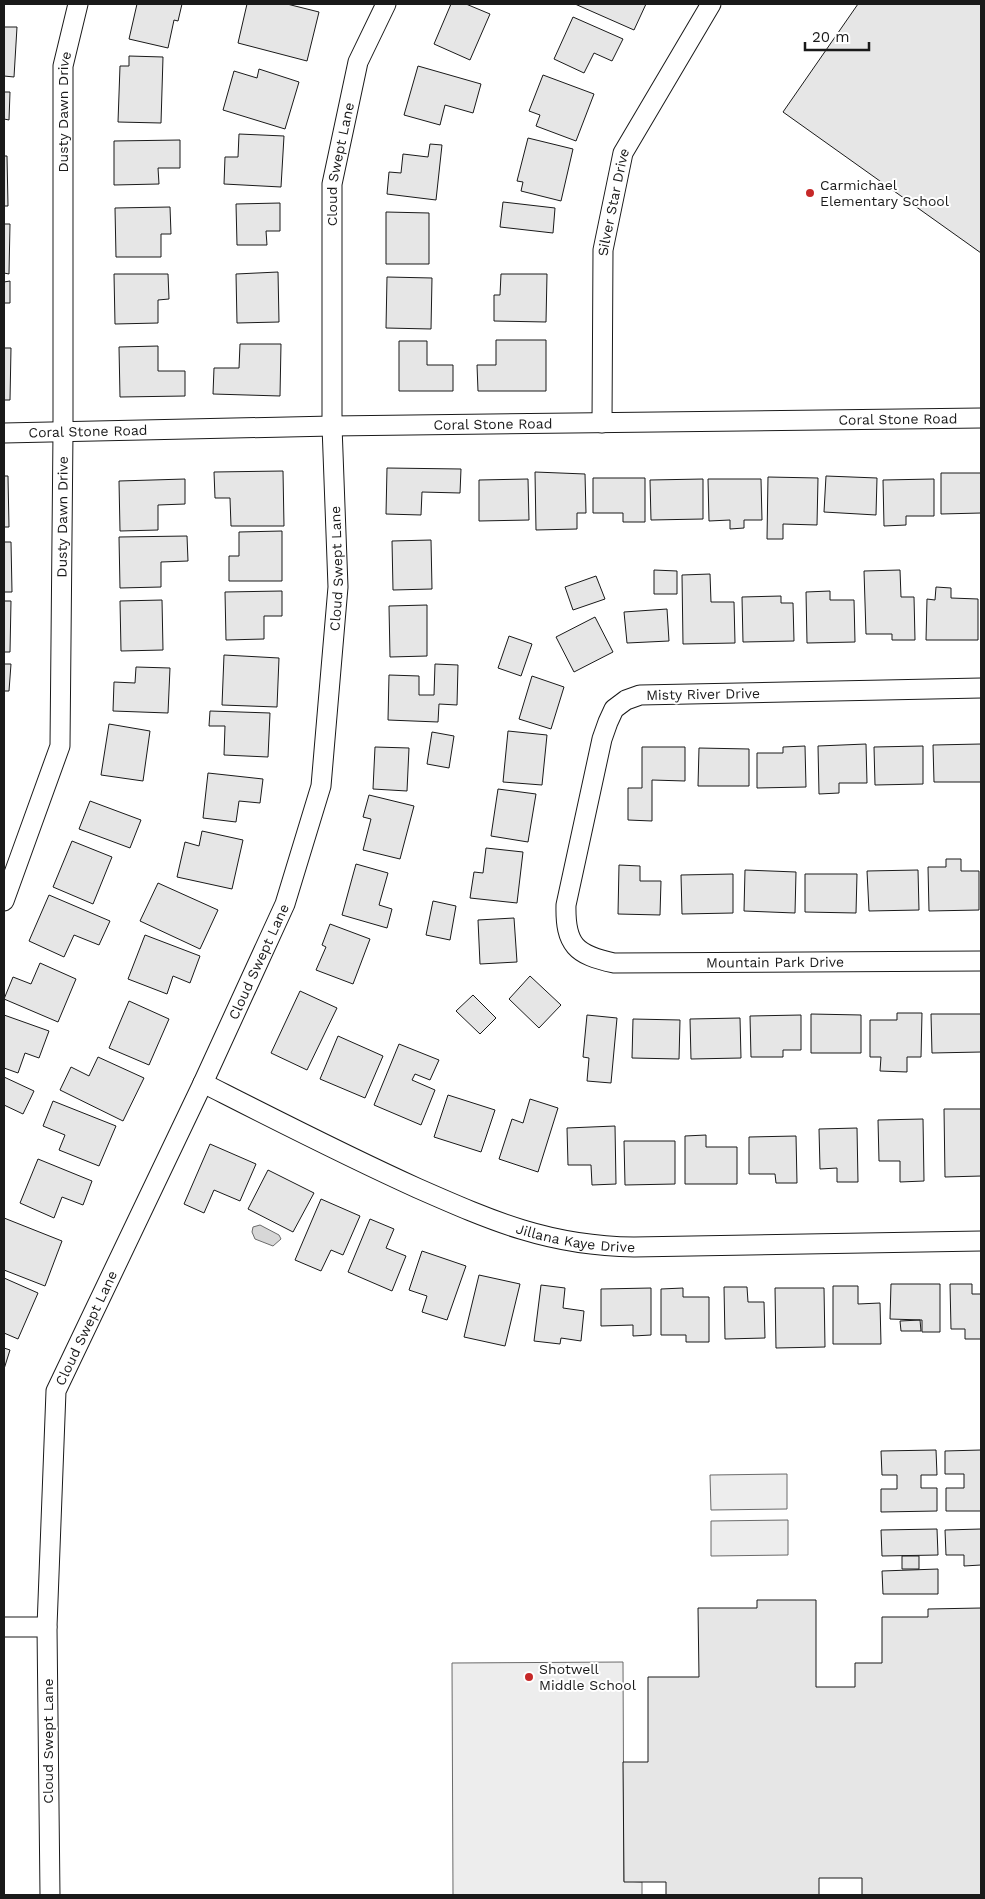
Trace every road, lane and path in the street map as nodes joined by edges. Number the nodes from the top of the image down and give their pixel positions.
1 (78, 4) edge
2 (386, 4) edge
3 (711, 4) edge
4 (981, 418) edge
5 (602, 423) junction
6 (332, 426) junction
7 (63, 432) junction
8 (4, 433) edge
9 (981, 688) edge
10 (4, 901) edge
11 (574, 946) joint
12 (981, 961) edge
13 (202, 1083) junction
14 (981, 1241) edge
15 (4, 1627) edge
16 (48, 1627) junction
17 (50, 1895) edge

1 - 7 street, Dusty Dawn Drive
2 - 6 street, Cloud Swept Lane
3 - 5 street, Silver Star Drive
4 - 5 street, Coral Stone Road
5 - 6 street, Coral Stone Road
6 - 7 street, Coral Stone Road
6 - 13 street, Cloud Swept Lane
7 - 8 street, Coral Stone Road
7 - 10 street, Dusty Dawn Drive
9 - 11 street, Misty River Drive
11 - 12 street, Mountain Park Drive
13 - 14 street, Jillana Kaye Drive
13 - 16 street, Cloud Swept Lane
15 - 16 street
16 - 17 street, Cloud Swept Lane

